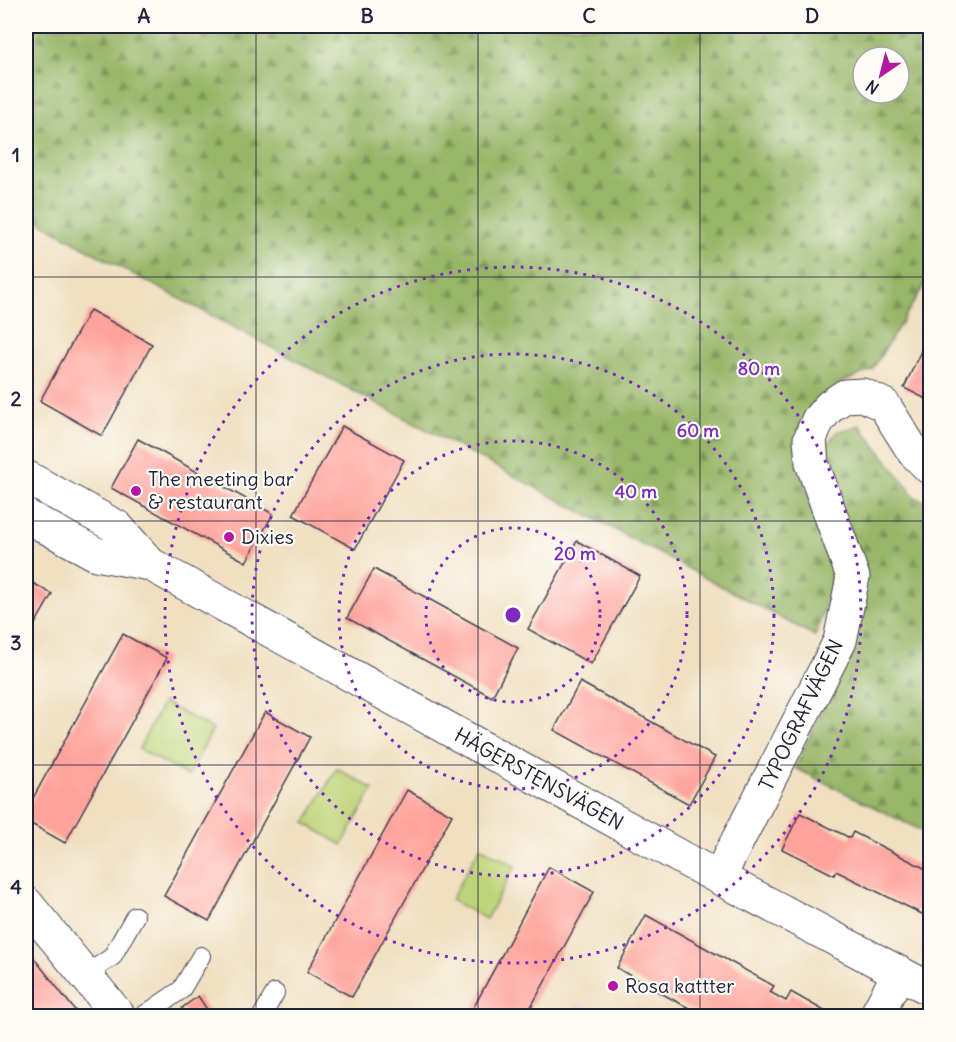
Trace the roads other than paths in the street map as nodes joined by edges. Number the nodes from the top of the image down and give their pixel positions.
1 (930, 468) edge
2 (26, 477) edge
3 (26, 516) edge
4 (150, 564) junction
5 (719, 878) junction
6 (26, 903) edge
7 (135, 916) dead end
8 (201, 957) dead end
9 (898, 973) junction
10 (85, 975) junction
11 (930, 989) edge
12 (275, 993) dead end
13 (118, 1017) edge
14 (143, 1017) edge
15 (262, 1017) edge
16 (876, 1017) edge

1 - 5 street, TYPOGRAFVÄGEN
2 - 4 street, HÄGERSTENSVÄGEN
3 - 4 street, HÄGERSTENSVÄGEN
4 - 5 street, HÄGERSTENSVÄGEN
5 - 9 street, HÄGERSTENSVÄGEN
6 - 10 street
7 - 10 lane
8 - 14 lane
9 - 11 street, HÄGERSTENSVÄGEN
9 - 16 street
10 - 13 street
12 - 15 lane

